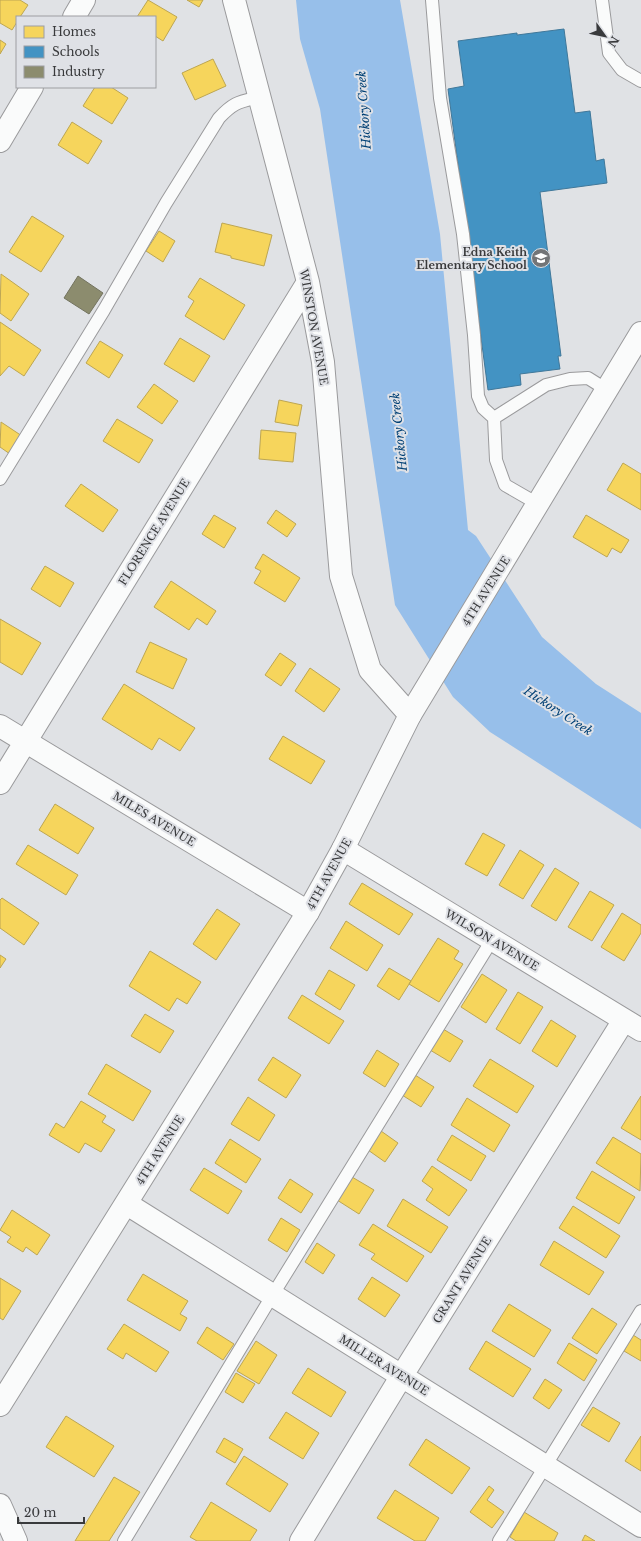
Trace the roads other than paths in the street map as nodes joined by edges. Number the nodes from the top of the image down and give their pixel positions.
1 (84, 0) edge
2 (234, 0) edge
3 (432, 0) edge
4 (602, 0) edge
5 (75, 16) edge
6 (641, 81) edge
7 (31, 88) edge
8 (260, 97) junction
9 (0, 141) edge
10 (308, 282) junction
11 (641, 333) edge
12 (606, 390) junction
13 (494, 418) junction
14 (0, 479) edge
15 (538, 504) junction
16 (410, 715) junction
17 (0, 726) edge
18 (25, 742) junction
19 (0, 783) edge
20 (343, 848) junction
21 (308, 912) junction
22 (492, 940) junction
23 (633, 1025) edge
24 (126, 1204) junction
25 (272, 1296) junction
26 (641, 1311) edge
27 (401, 1377) junction
28 (0, 1405) edge
29 (545, 1466) junction
30 (0, 1505) edge
31 (641, 1526) edge
32 (16, 1541) edge
33 (124, 1541) edge
34 (301, 1541) edge
35 (499, 1541) edge

1 - 5 street
2 - 8 street, WINSTON AVENUE
3 - 13 lane
4 - 6 lane
7 - 9 street
8 - 10 street, WINSTON AVENUE
8 - 14 lane
10 - 16 street, WINSTON AVENUE
10 - 18 street, FLORENCE AVENUE
11 - 12 street, 4TH AVENUE
12 - 13 lane
12 - 15 street, 4TH AVENUE
13 - 15 lane
15 - 16 street, 4TH AVENUE
16 - 20 street, 4TH AVENUE
17 - 18 street, MILES AVENUE
18 - 19 street, FLORENCE AVENUE
18 - 21 street, MILES AVENUE
20 - 21 street, 4TH AVENUE
20 - 22 street, WILSON AVENUE
21 - 24 street, 4TH AVENUE
22 - 23 street, WILSON AVENUE
22 - 25 lane
23 - 27 street, GRANT AVENUE
24 - 25 street, MILLER AVENUE
24 - 28 street, 4TH AVENUE
25 - 27 street, MILLER AVENUE
25 - 33 lane
26 - 29 lane
27 - 29 street, MILLER AVENUE
27 - 34 street, GRANT AVENUE
29 - 31 street, MILLER AVENUE
29 - 35 lane
30 - 32 street

